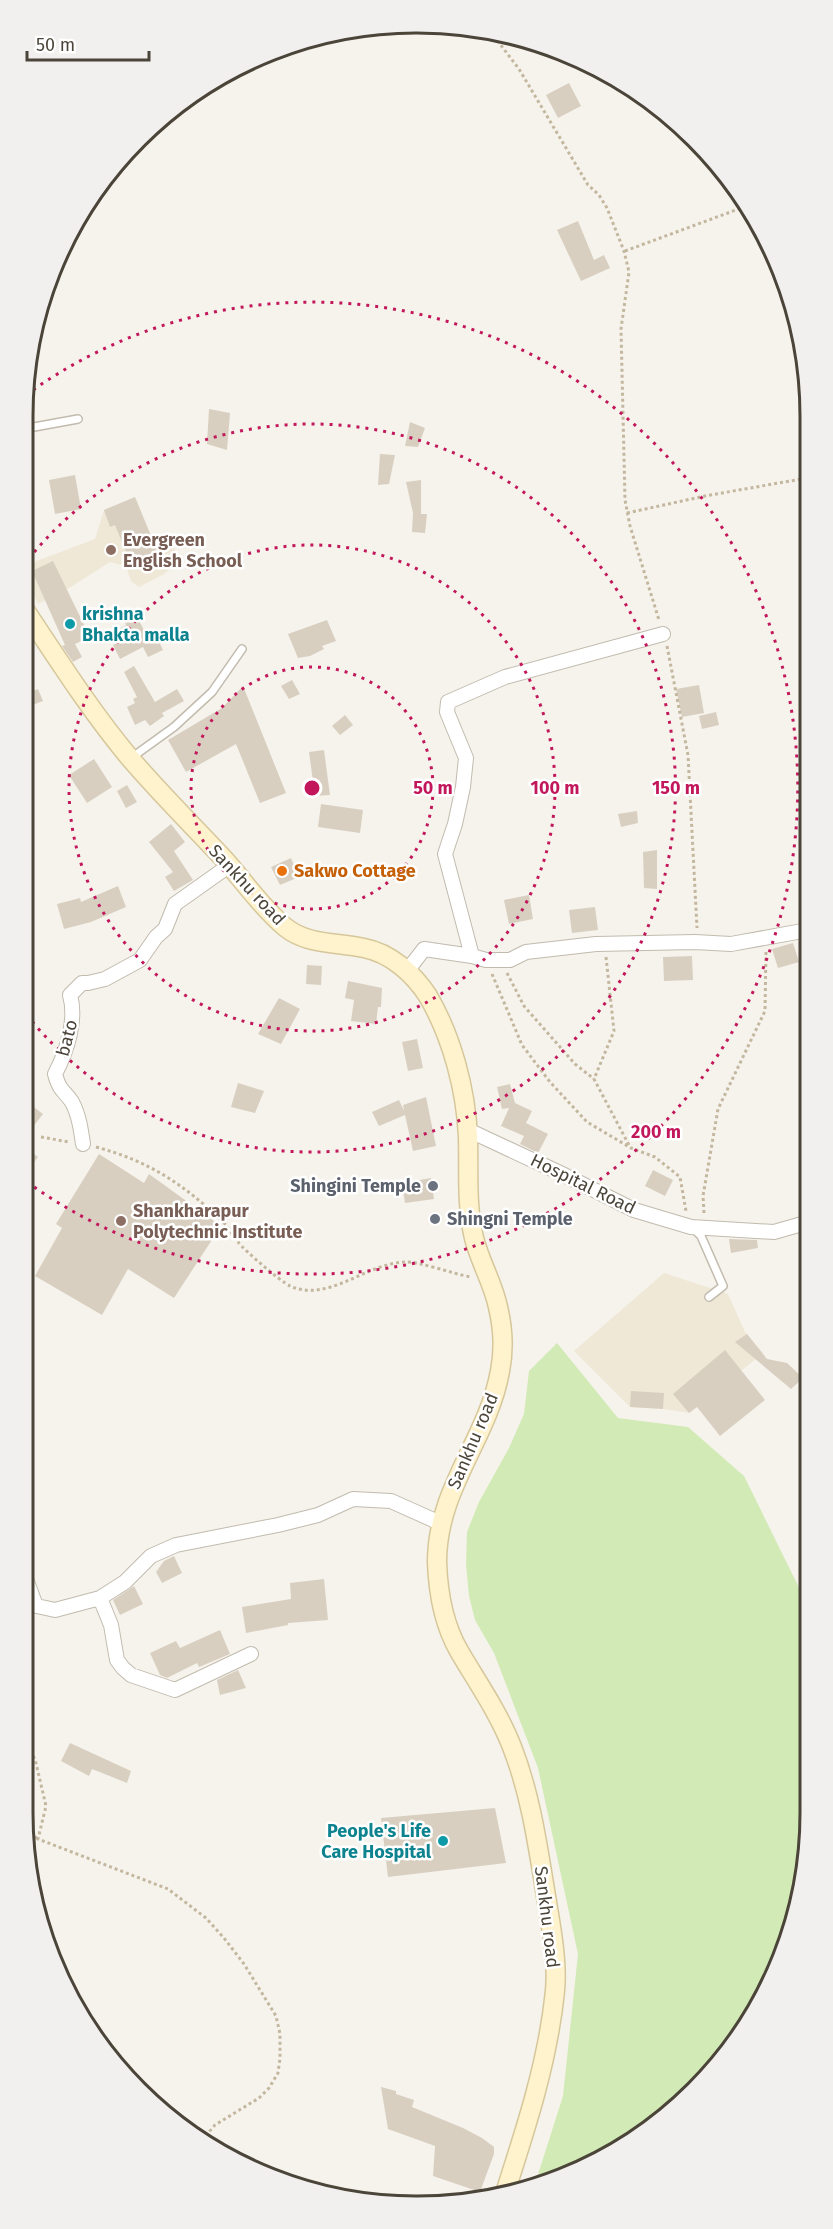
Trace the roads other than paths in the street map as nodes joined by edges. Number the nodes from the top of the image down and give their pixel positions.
1 (78, 419) dead end
2 (33, 427) edge
3 (33, 623) edge
4 (663, 634) road end
5 (242, 649) dead end
6 (131, 758) junction
7 (230, 866) junction
8 (800, 932) edge
9 (472, 956) junction
10 (407, 971) junction
11 (468, 1130) junction
12 (83, 1144) road end
13 (800, 1225) edge
14 (691, 1227) junction
15 (709, 1297) dead end
16 (440, 1523) junction
17 (100, 1598) junction
18 (33, 1606) edge
19 (251, 1654) dead end
20 (508, 2185) edge

1 - 2 lane
3 - 6 main road, Sankhu road
4 - 9 street
5 - 6 lane
6 - 7 main road, Sankhu road
7 - 10 main road, Sankhu road
7 - 12 street, bato
8 - 9 street
9 - 10 street
10 - 11 main road, Sankhu road
11 - 14 street, Hospital Road
11 - 16 main road, Sankhu road
13 - 14 street, Hospital Road
14 - 15 lane
16 - 17 street
16 - 20 main road, Sankhu road
17 - 18 street
17 - 19 street

